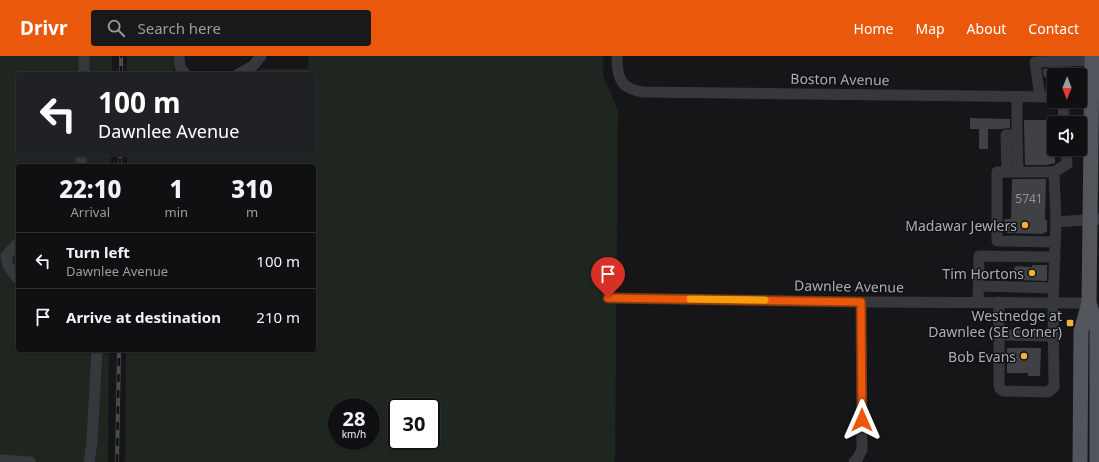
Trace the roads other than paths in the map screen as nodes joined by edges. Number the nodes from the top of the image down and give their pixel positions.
1 (84, 56) edge
2 (179, 56) edge
3 (261, 56) edge
4 (617, 56) edge
5 (1094, 59) edge
6 (84, 72) edge
7 (183, 72) edge
8 (242, 72) edge
9 (1091, 96) edge
10 (1017, 97) junction
11 (1040, 97) junction
12 (1047, 97) edge
13 (1066, 156) edge
14 (1012, 172) junction
15 (1054, 172) junction
16 (1094, 193) edge
17 (1094, 219) edge
18 (1056, 222) junction
19 (1055, 242) junction
20 (16, 245) edge
21 (1055, 257) junction
22 (16, 278) edge
23 (979, 286) junction
24 (1053, 288) junction
25 (608, 298) dead end
26 (861, 302) junction
27 (978, 302) junction
28 (999, 302) junction
29 (1053, 303) junction
30 (1089, 303) junction
31 (999, 335) junction
32 (1053, 336) junction
33 (97, 352) edge
34 (1098, 425) edge
35 (0, 460) edge
36 (30, 462) edge
37 (89, 462) edge
38 (854, 462) edge
39 (1080, 462) edge
40 (1097, 462) edge

1 - 6 street
2 - 7 street
3 - 8 street
4 - 10 street, Boston Avenue
5 - 9 main road
5 - 11 street
9 - 16 main road
10 - 11 street, Boston Avenue
10 - 14 street
11 - 12 street, Boston Avenue
13 - 15 street
14 - 15 street
14 - 19 street
15 - 18 street
16 - 17 main road
17 - 18 street
17 - 30 main road
18 - 19 street
19 - 21 street
20 - 22 street
21 - 23 street
21 - 24 street
23 - 24 street
23 - 27 street
24 - 29 street
25 - 26 street, Dawnlee Avenue
26 - 27 street, Dawnlee Avenue
26 - 38 street
27 - 28 street, Dawnlee Avenue
28 - 29 street, Dawnlee Avenue
28 - 31 street
29 - 30 street, Dawnlee Avenue
29 - 32 street
30 - 34 main road
30 - 39 main road
31 - 32 street
31 - 32 street
33 - 37 street
34 - 40 main road
35 - 36 street

